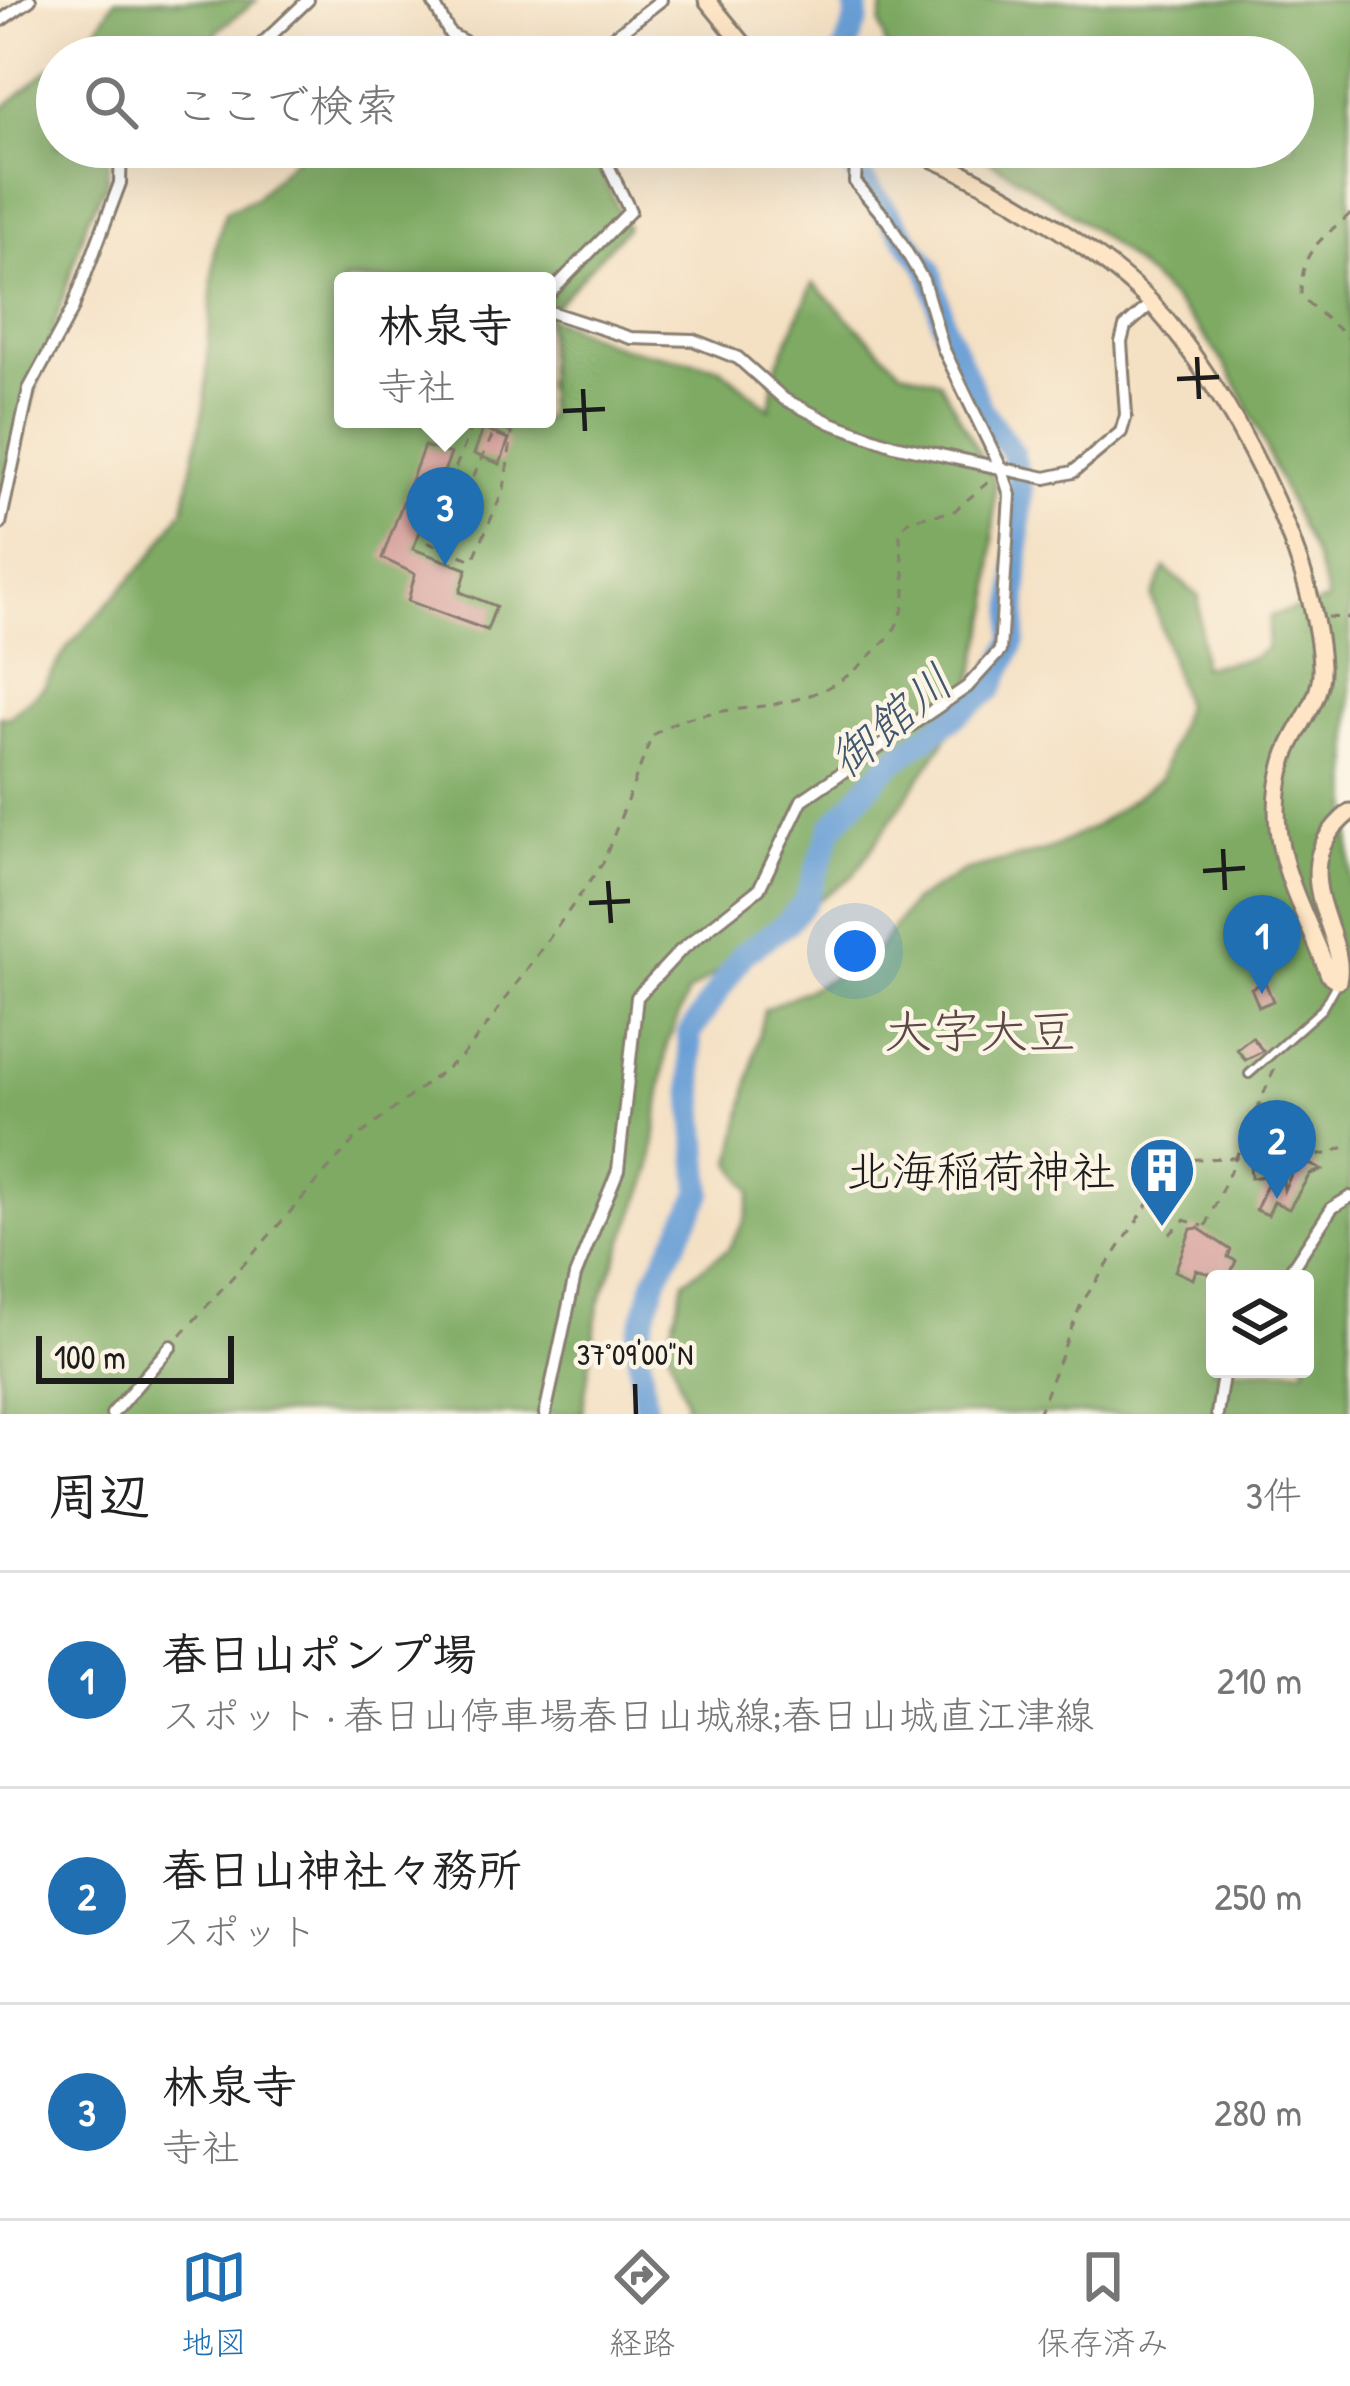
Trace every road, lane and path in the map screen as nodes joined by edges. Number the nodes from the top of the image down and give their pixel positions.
1 (30, 0) edge
2 (308, 0) edge
3 (433, 0) edge
4 (661, 0) edge
5 (707, 0) edge
6 (0, 21) edge
7 (270, 36) edge
8 (454, 36) edge
9 (615, 36) edge
10 (737, 36) edge
11 (121, 168) edge
12 (609, 168) edge
13 (856, 168) edge
14 (960, 168) edge
15 (1350, 214) edge
16 (556, 287) edge
17 (1152, 303) junction
18 (556, 314) edge
19 (1350, 339) edge
20 (471, 428) edge
21 (497, 428) edge
22 (506, 428) edge
23 (1002, 470) junction
24 (434, 496) dead end
25 (457, 502) junction
26 (0, 524) edge
27 (448, 551) junction
28 (1314, 617) junction
29 (1350, 618) edge
30 (1350, 812) edge
31 (1338, 981) junction
32 (1279, 1060) dead end
33 (1249, 1074) dead end
34 (1350, 1145) edge
35 (1236, 1154) junction
36 (1350, 1197) edge
37 (1170, 1234) dead end
38 (1291, 1270) edge
39 (171, 1346) joint
40 (1223, 1378) edge
41 (112, 1414) edge
42 (544, 1414) edge
43 (1038, 1414) edge
44 (1217, 1414) edge

1 - 6 street
2 - 7 street
3 - 8 street
4 - 9 street
5 - 10 main road
11 - 26 street
12 - 16 street
13 - 23 street
14 - 17 main road
15 - 19 path
17 - 23 street
17 - 28 main road
18 - 23 street
20 - 27 path
21 - 25 path
22 - 27 path
23 - 39 path
23 - 42 street
24 - 25 path
25 - 27 path
28 - 29 path
28 - 31 main road
30 - 31 main road
31 - 33 lane
32 - 35 path
34 - 35 path
35 - 37 path
35 - 43 path
36 - 38 street
39 - 41 street
40 - 44 street

